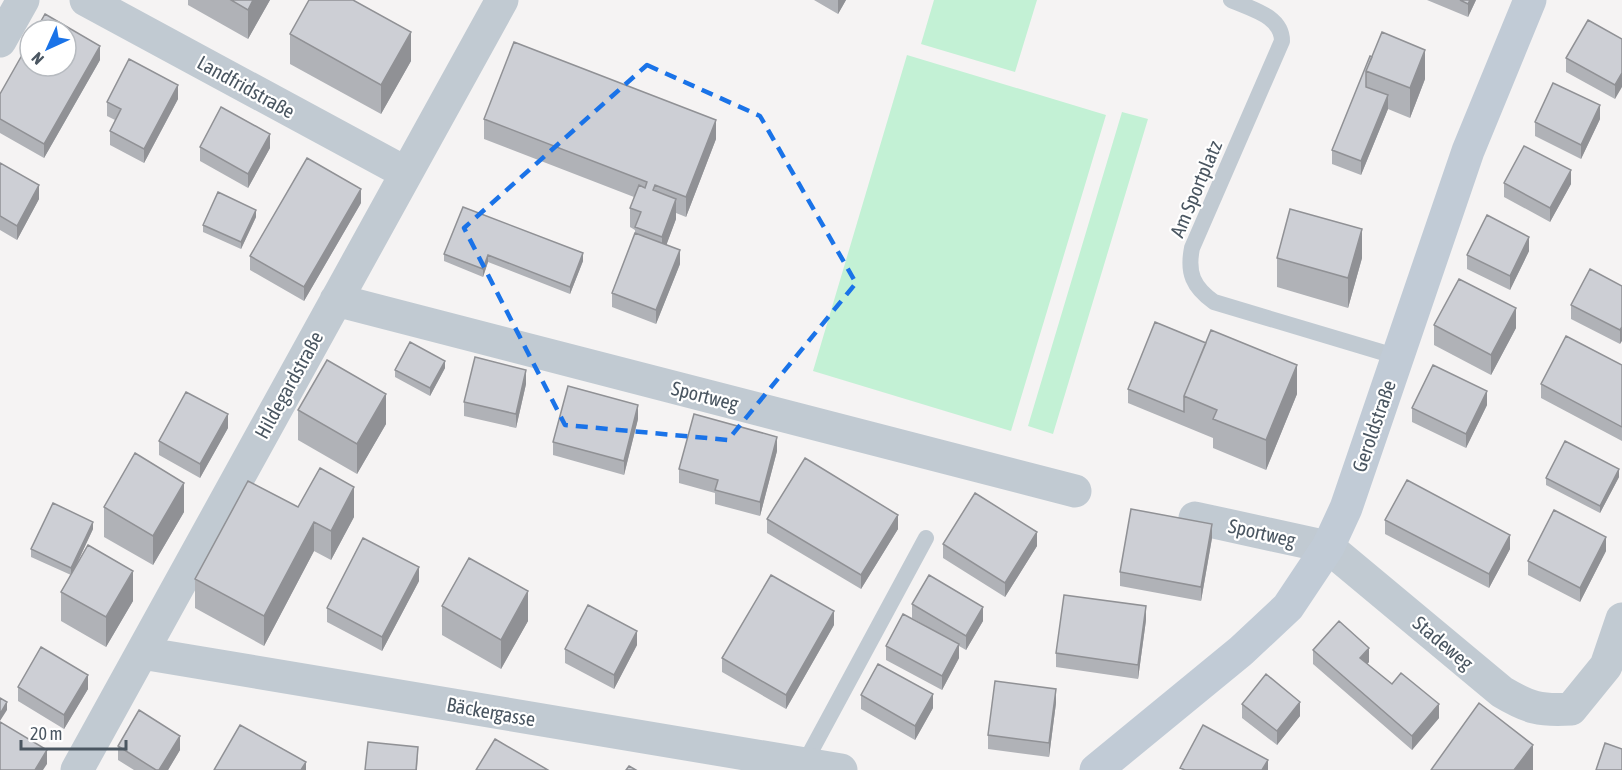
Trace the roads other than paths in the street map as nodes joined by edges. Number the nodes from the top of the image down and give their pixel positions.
1 (23, 0) edge
2 (86, 0) edge
3 (502, 0) edge
4 (1231, 0) edge
5 (1530, 0) edge
6 (0, 41) edge
7 (406, 174) junction
8 (336, 300) junction
9 (1398, 357) junction
10 (1075, 491) dead end
11 (1196, 518) edge
12 (926, 538) dead end
13 (1328, 548) junction
14 (1622, 619) edge
15 (142, 653) junction
16 (804, 764) junction
17 (77, 770) edge
18 (841, 770) edge
19 (1096, 770) edge

1 - 6 street
2 - 7 street, Landfridstraße
3 - 7 street, Hildegardstraße
4 - 9 lane, Am Sportplatz
5 - 9 street, Geroldstraße
7 - 8 street, Hildegardstraße
8 - 10 street, Sportweg
8 - 15 street, Hildegardstraße
9 - 13 street, Geroldstraße
11 - 13 street, Sportweg
12 - 16 lane
13 - 14 street, Stadeweg
13 - 19 street, Geroldstraße
15 - 16 street, Bäckergasse
15 - 17 street, Hildegardstraße
16 - 18 street, Bäckergasse

